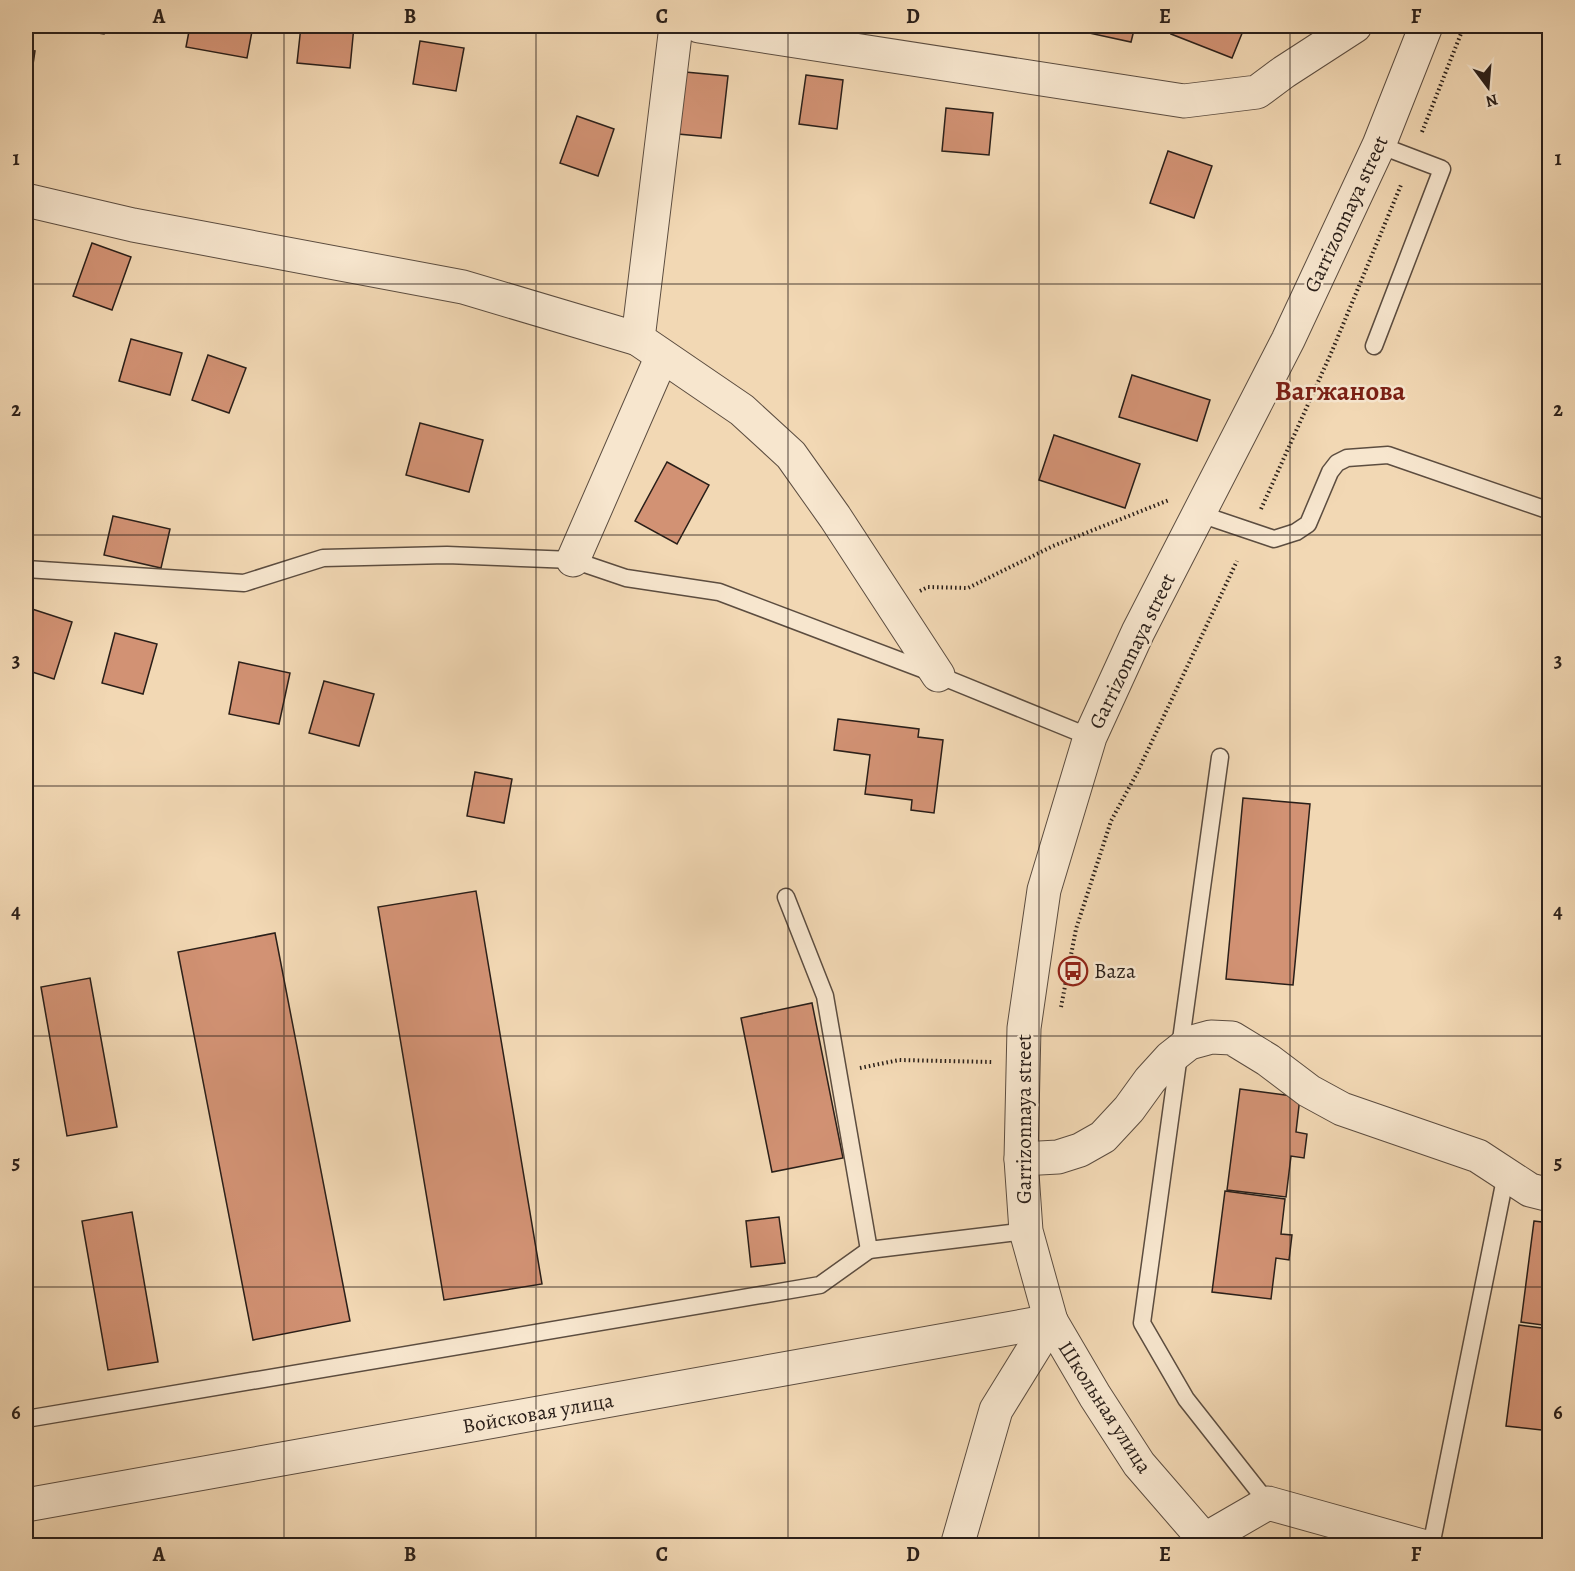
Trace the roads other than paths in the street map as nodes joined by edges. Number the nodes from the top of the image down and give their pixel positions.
1 (676, 26) edge
2 (699, 26) edge
3 (1355, 26) edge
4 (1426, 26) edge
5 (1378, 145) junction
6 (26, 200) edge
7 (1374, 346) dead end
8 (650, 347) junction
9 (1188, 505) junction
10 (1550, 511) edge
11 (573, 560) junction
12 (26, 569) edge
13 (938, 675) junction
14 (1090, 737) junction
15 (1220, 757) dead end
16 (786, 897) dead end
17 (1179, 1050) junction
18 (1021, 1159) junction
19 (1506, 1174) junction
20 (1550, 1195) edge
21 (1026, 1232) junction
22 (869, 1250) junction
23 (1051, 1321) junction
24 (26, 1419) edge
25 (1268, 1503) junction
26 (26, 1505) edge
27 (1207, 1543) edge
28 (957, 1545) edge
29 (1422, 1545) edge
30 (1431, 1545) edge

1 - 8 street
2 - 3 street
4 - 5 street, Garrizonnaya street
5 - 7 lane
5 - 9 street, Garrizonnaya street
6 - 8 street
8 - 11 street
8 - 13 street
9 - 10 lane
9 - 14 street, Garrizonnaya street
11 - 12 lane
11 - 13 lane
13 - 14 lane
14 - 18 street, Garrizonnaya street
15 - 17 lane
16 - 22 lane
17 - 18 street
17 - 19 street
17 - 25 lane
18 - 21 street, Garrizonnaya street
19 - 20 street
19 - 30 lane
21 - 22 lane
21 - 23 street, Garrizonnaya street
22 - 24 lane
23 - 26 street, Войсковая улица
23 - 27 street, Школьная улица
23 - 28 street
25 - 27 street
25 - 29 street

